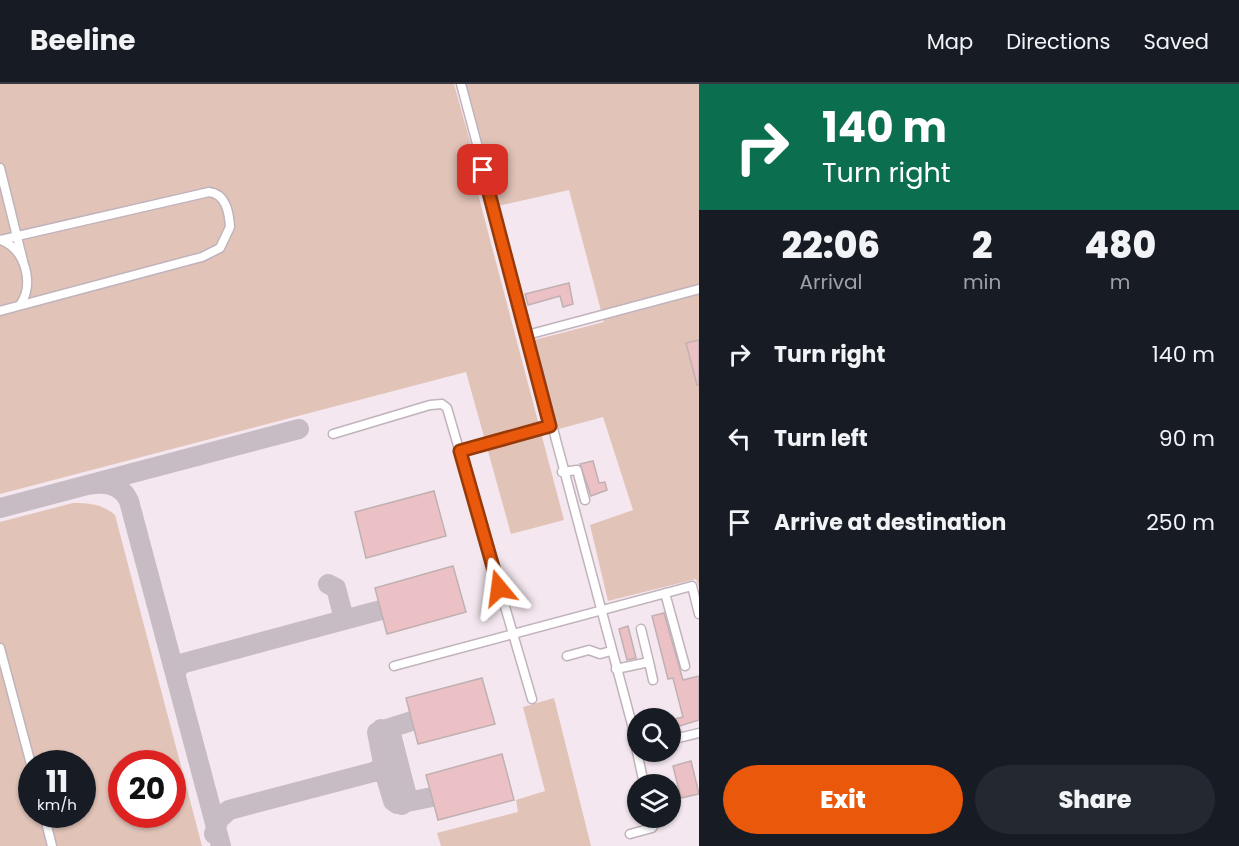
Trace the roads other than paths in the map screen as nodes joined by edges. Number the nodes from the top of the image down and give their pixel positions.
1 (461, 84) edge
2 (0, 168) edge
3 (16, 236) junction
4 (0, 240) edge
5 (23, 261) junction
6 (699, 289) edge
7 (28, 291) junction
8 (40, 299) junction
9 (20, 305) junction
10 (0, 311) edge
11 (527, 335) junction
12 (550, 426) junction
13 (333, 434) dead end
14 (460, 451) junction
15 (562, 472) junction
16 (585, 500) dead end
17 (695, 585) edge
18 (665, 593) junction
19 (600, 611) junction
20 (699, 614) edge
21 (641, 629) dead end
22 (513, 633) junction
23 (0, 648) edge
24 (611, 651) junction
25 (567, 656) dead end
26 (649, 662) junction
27 (394, 666) dead end
28 (686, 666) dead end
29 (616, 669) junction
30 (653, 680) dead end
31 (532, 699) dead end
32 (627, 710) edge
33 (699, 733) edge
34 (681, 737) edge
35 (27, 750) edge
36 (48, 828) edge
37 (652, 828) edge
38 (630, 834) dead end
39 (52, 846) edge

1 - 11 lane
2 - 3 lane
3 - 4 lane
3 - 5 lane
3 - 8 lane
4 - 5 lane
5 - 7 lane
6 - 11 lane
7 - 8 lane
7 - 9 lane
8 - 9 lane
9 - 10 lane
11 - 12 lane
12 - 14 lane
12 - 15 lane
13 - 14 lane
14 - 22 lane
15 - 16 lane
15 - 19 lane
17 - 18 lane
17 - 20 lane
18 - 19 lane
18 - 28 lane
19 - 22 lane
19 - 24 lane
21 - 26 lane
22 - 27 lane
22 - 31 lane
23 - 35 lane
24 - 25 lane
24 - 29 lane
26 - 29 lane
26 - 30 lane
29 - 32 lane
33 - 34 lane
36 - 39 lane
37 - 38 lane

